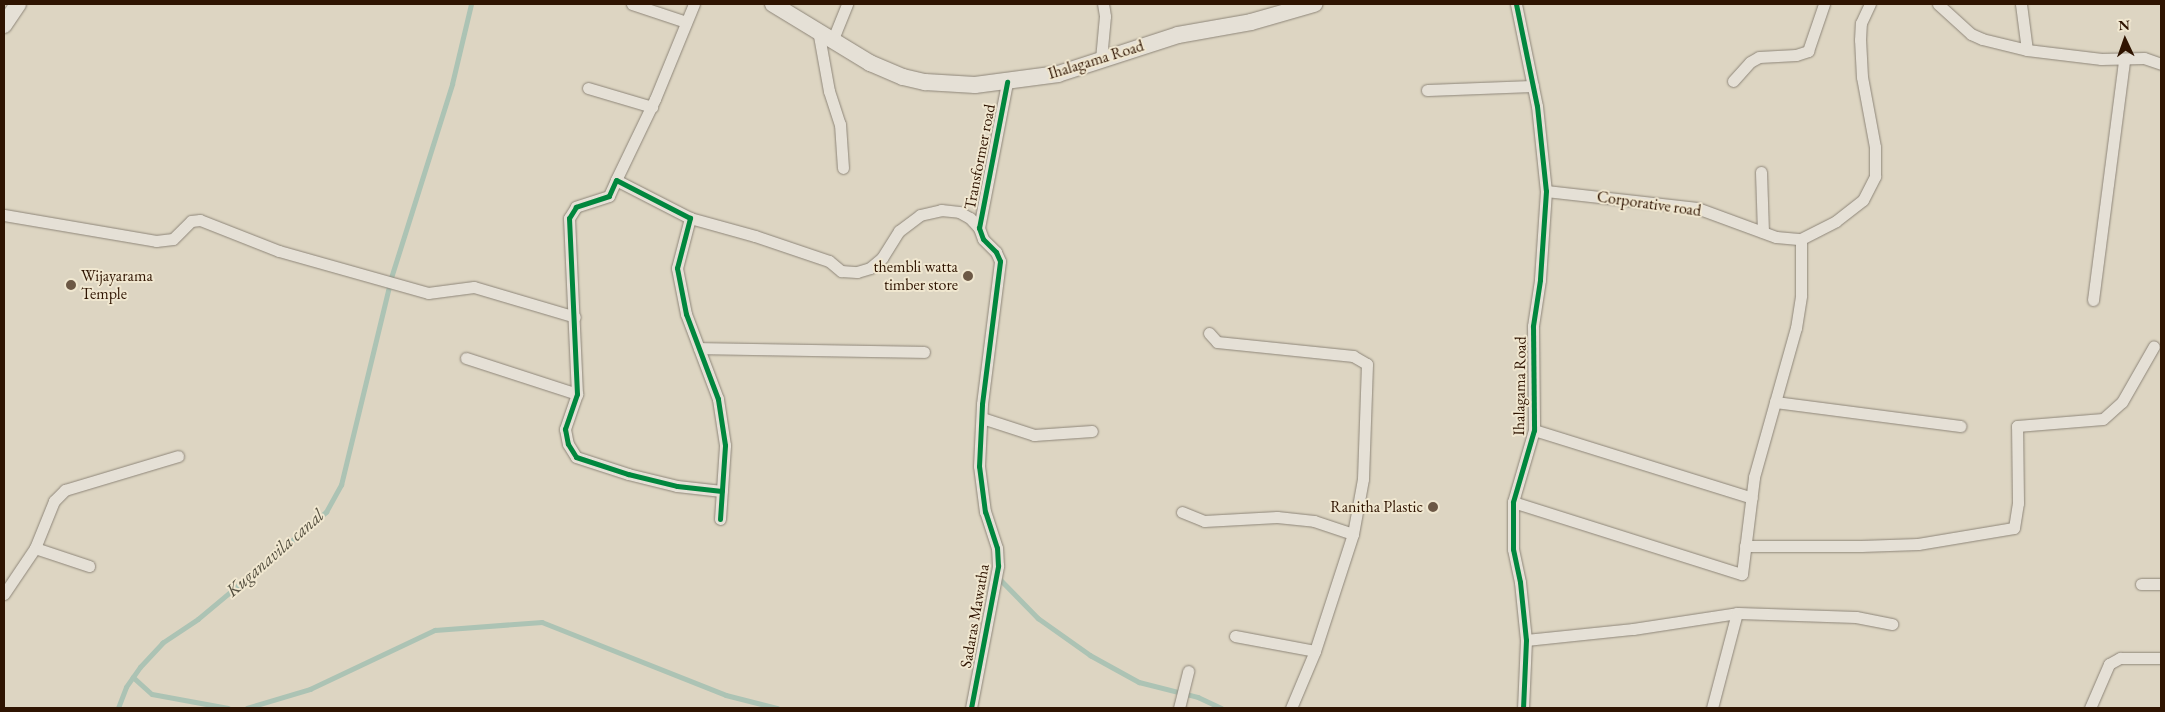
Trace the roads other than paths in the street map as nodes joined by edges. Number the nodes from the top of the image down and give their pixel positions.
1 (18, 4) edge
2 (632, 4) edge
3 (694, 4) edge
4 (773, 4) edge
5 (847, 4) edge
6 (1103, 4) edge
7 (1314, 4) edge
8 (1516, 4) edge
9 (1824, 4) edge
10 (1870, 4) edge
11 (1938, 4) edge
12 (2021, 4) edge
13 (686, 22) junction
14 (4, 24) edge
15 (818, 30) junction
16 (834, 39) junction
17 (2027, 50) junction
18 (1101, 59) junction
19 (2124, 60) junction
20 (2161, 64) edge
21 (1733, 81) dead end
22 (1007, 82) junction
23 (1533, 86) junction
24 (588, 88) dead end
25 (1427, 90) dead end
26 (652, 107) junction
27 (843, 168) dead end
28 (1761, 172) dead end
29 (616, 180) junction
30 (1546, 191) junction
31 (4, 215) edge
32 (690, 218) junction
33 (979, 228) junction
34 (1762, 232) junction
35 (1802, 240) junction
36 (2093, 300) dead end
37 (575, 317) junction
38 (1209, 333) dead end
39 (2154, 346) dead end
40 (699, 348) junction
41 (990, 350) joint
42 (924, 352) dead end
43 (466, 358) dead end
44 (577, 394) junction
45 (1775, 402) junction
46 (982, 418) junction
47 (1960, 426) dead end
48 (1534, 430) junction
49 (1092, 431) dead end
50 (178, 456) dead end
51 (722, 490) junction
52 (1752, 498) junction
53 (1513, 502) junction
54 (1182, 512) dead end
55 (720, 519) dead end
56 (1353, 534) junction
57 (1745, 546) junction
58 (34, 548) junction
59 (90, 566) dead end
60 (2141, 584) dead end
61 (2161, 584) edge
62 (4, 594) edge
63 (1737, 613) junction
64 (1892, 624) dead end
65 (1235, 636) dead end
66 (1526, 640) junction
67 (1315, 651) junction
68 (2161, 658) edge
69 (1188, 671) dead end
70 (971, 708) edge
71 (1179, 708) edge
72 (1291, 708) edge
73 (1523, 708) edge
74 (1712, 708) edge
75 (2090, 708) edge

1 - 14 street
2 - 13 street
3 - 13 street
4 - 15 street, Ihalagama Road
5 - 16 street
6 - 18 street
7 - 18 street, Ihalagama Road
8 - 23 street, Ihalagama Road
9 - 21 street
10 - 35 street
11 - 17 street
12 - 17 street
13 - 26 street
15 - 16 street, Ihalagama Road
15 - 27 street
16 - 22 street, Ihalagama Road
17 - 19 street
18 - 22 street, Ihalagama Road
19 - 20 street
19 - 36 street
22 - 33 street, Transformer road
23 - 25 street
23 - 30 street, Ihalagama Road
24 - 26 street
26 - 29 street
28 - 34 street
29 - 32 street
29 - 37 street
30 - 34 street, Corporative road
30 - 48 street, Ihalagama Road
31 - 37 street
32 - 33 street
32 - 40 street
33 - 41 street, Transformer road
34 - 35 street, Corporative road
35 - 45 street
37 - 44 street
38 - 56 street
39 - 57 street
40 - 42 street
40 - 51 street
41 - 46 street, Sadaras Mawatha
43 - 44 street
44 - 51 street
45 - 47 street
45 - 52 street
46 - 49 street
46 - 70 street, Sadaras Mawatha
48 - 52 street
48 - 53 street, Ihalagama Road
50 - 58 street
51 - 55 street
52 - 57 street
53 - 57 street
53 - 66 street, Ihalagama Road
54 - 56 street
56 - 67 street
58 - 59 street
58 - 62 street
60 - 61 street
63 - 64 street
63 - 66 street
63 - 74 street
65 - 67 street
66 - 73 street, Ihalagama Road
67 - 72 street
68 - 75 street
69 - 71 street

